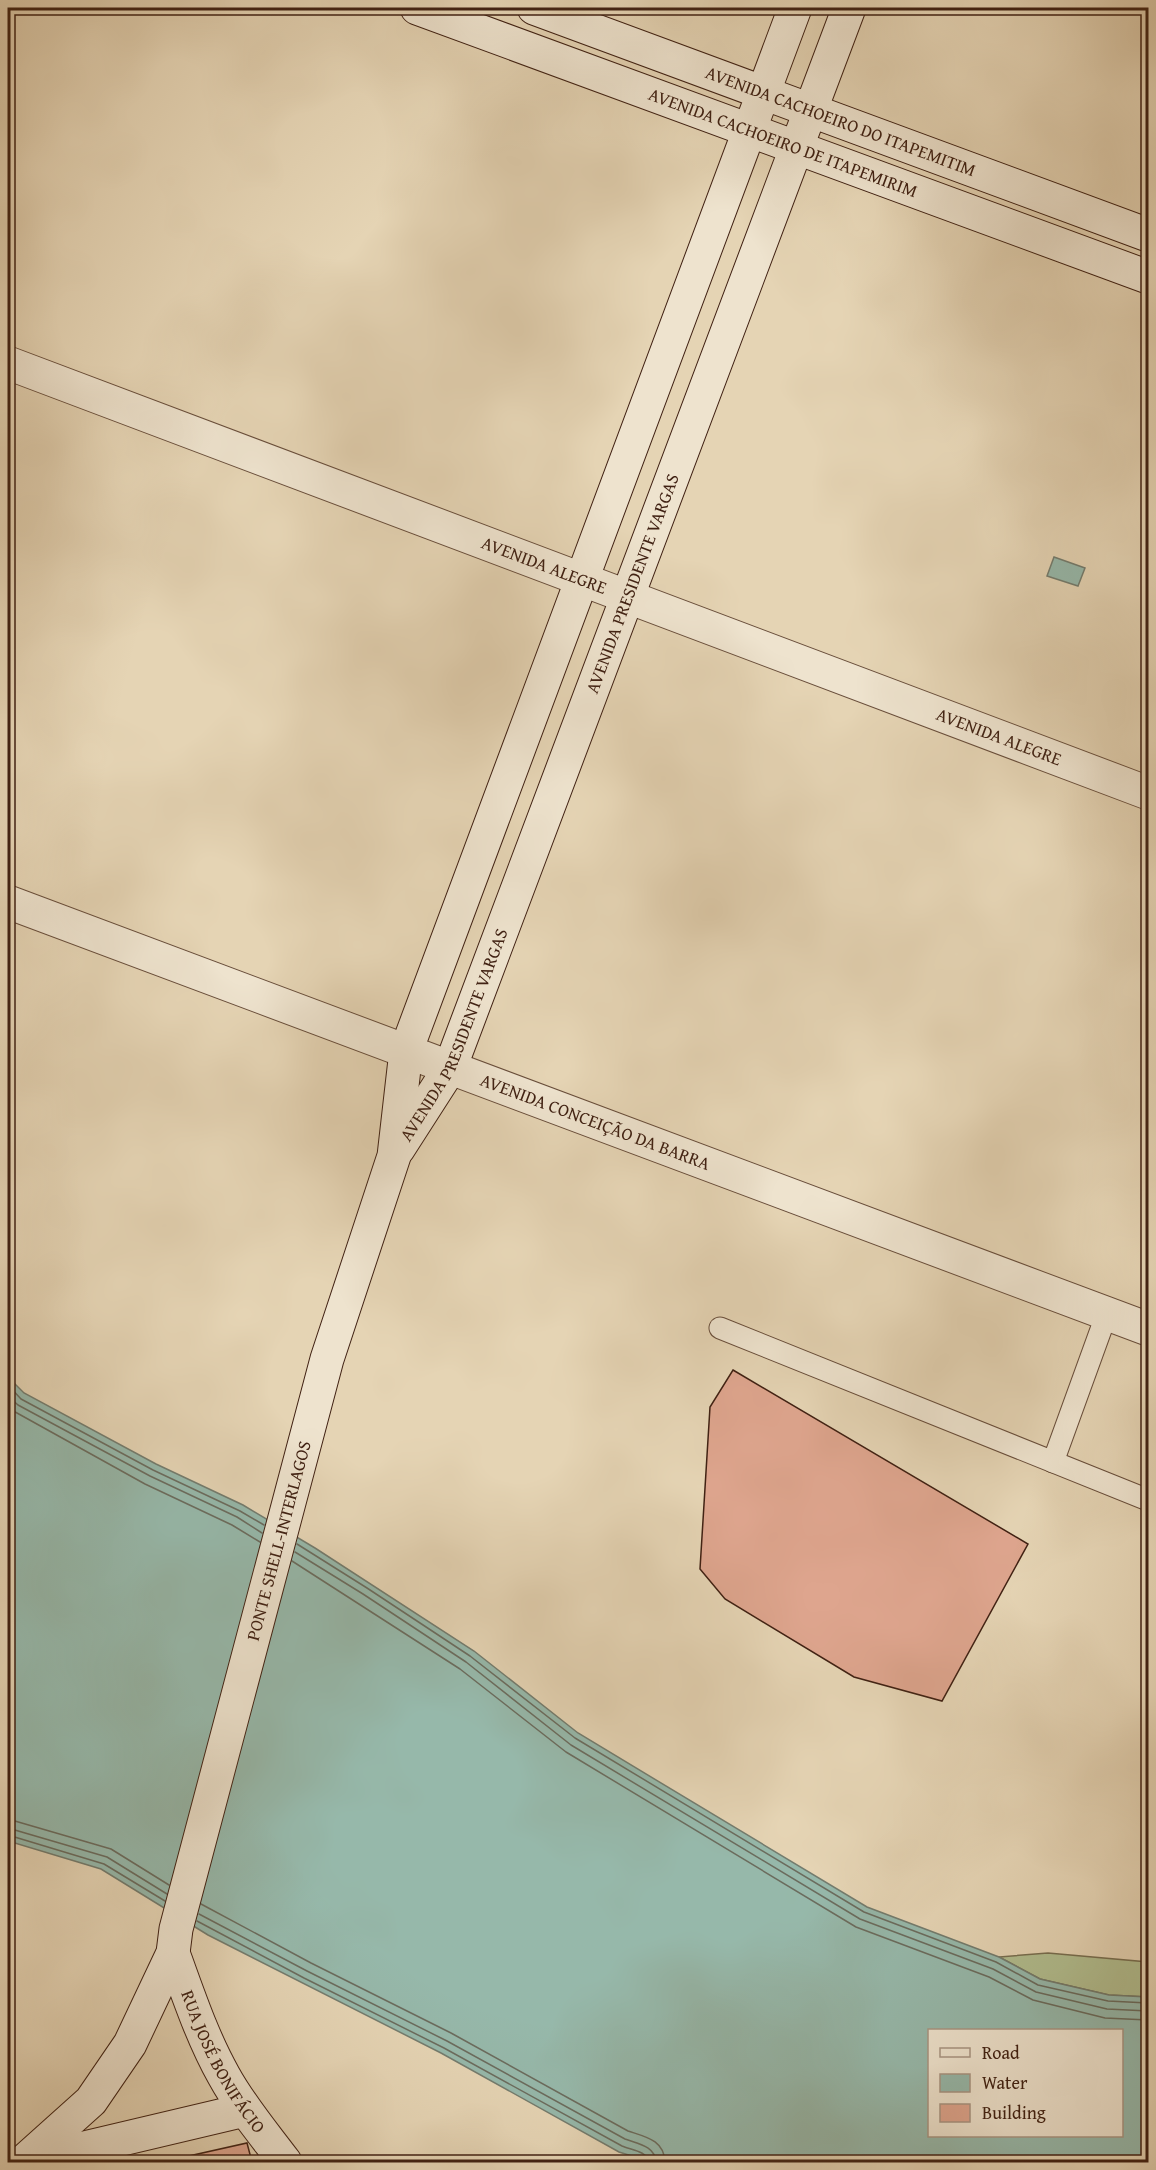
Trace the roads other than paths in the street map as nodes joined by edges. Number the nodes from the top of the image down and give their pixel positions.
1 (417, 8) edge
2 (534, 8) edge
3 (795, 8) edge
4 (849, 8) edge
5 (764, 92) junction
6 (810, 110) junction
7 (750, 130) junction
8 (796, 147) junction
9 (1149, 235) edge
10 (1149, 277) edge
11 (8, 363) edge
12 (582, 579) junction
13 (628, 596) junction
14 (1149, 793) edge
15 (8, 902) edge
16 (406, 1051) junction
17 (450, 1068) junction
18 (394, 1156) junction
19 (1107, 1314) junction
20 (1147, 1324) edge
21 (720, 1328) dead end
22 (1053, 1461) junction
23 (1149, 1500) edge
24 (174, 1941) junction
25 (245, 2110) junction
26 (24, 2163) edge
27 (285, 2163) edge

1 - 7 main road, AVENIDA CACHOEIRO DE ITAPEMIRIM
2 - 5 main road, AVENIDA CACHOEIRO DO ITAPEMITIM
3 - 5 main road, AVENIDA PRESIDENTE VARGAS
4 - 6 main road, AVENIDA PRESIDENTE VARGAS
5 - 6 main road, AVENIDA CACHOEIRO DO ITAPEMITIM
5 - 7 main road, AVENIDA PRESIDENTE VARGAS
6 - 8 main road, AVENIDA PRESIDENTE VARGAS
6 - 9 main road, AVENIDA CACHOEIRO DO ITAPEMITIM
7 - 8 main road, AVENIDA CACHOEIRO DE ITAPEMIRIM
7 - 12 main road, AVENIDA PRESIDENTE VARGAS
8 - 10 main road, AVENIDA CACHOEIRO DE ITAPEMIRIM
8 - 13 main road, AVENIDA PRESIDENTE VARGAS
11 - 12 main road, AVENIDA ALEGRE
12 - 13 main road, AVENIDA ALEGRE
12 - 16 main road, AVENIDA PRESIDENTE VARGAS
13 - 14 main road, AVENIDA ALEGRE
13 - 17 main road, AVENIDA PRESIDENTE VARGAS
15 - 16 main road, AVENIDA CONCEIÇÃO DA BARRA
16 - 17 main road, AVENIDA CONCEIÇÃO DA BARRA
16 - 18 main road, AVENIDA PRESIDENTE VARGAS
17 - 18 main road, AVENIDA PRESIDENTE VARGAS
17 - 19 main road, AVENIDA CONCEIÇÃO DA BARRA
18 - 24 main road, PONTE SHELL-INTERLAGOS
19 - 20 main road, AVENIDA CONCEIÇÃO DA BARRA
19 - 22 lane
21 - 22 lane
22 - 23 lane
24 - 25 main road, RUA JOSÉ BONIFÁCIO
24 - 26 main road, PONTE SHELL-INTERLAGOS
25 - 26 main road
25 - 27 main road, RUA JOSÉ BONIFÁCIO

